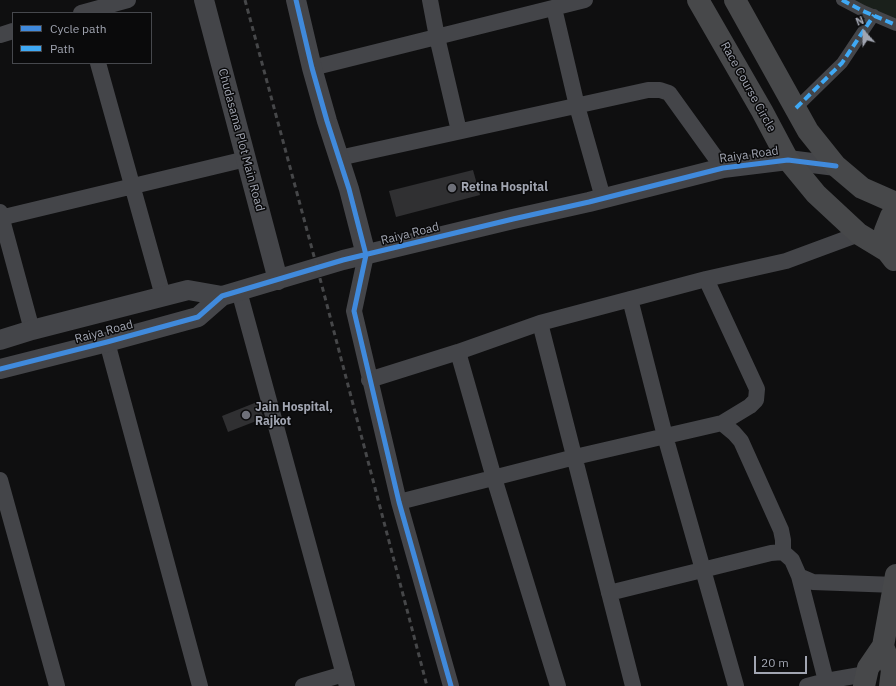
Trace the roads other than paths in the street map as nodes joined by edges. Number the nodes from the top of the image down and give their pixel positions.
1 (128, 0) edge
2 (204, 0) edge
3 (296, 0) edge
4 (430, 0) edge
5 (585, 0) edge
6 (698, 0) edge
7 (735, 0) edge
8 (842, 0) edge
9 (554, 8) junction
10 (82, 10) edge
11 (874, 15) junction
12 (896, 24) edge
13 (12, 31) edge
14 (0, 35) edge
15 (437, 37) junction
16 (98, 64) edge
17 (312, 68) junction
18 (577, 106) junction
19 (796, 108) junction
20 (459, 131) junction
21 (339, 158) junction
22 (246, 159) junction
23 (788, 160) junction
24 (836, 166) junction
25 (723, 168) junction
26 (132, 186) junction
27 (603, 198) junction
28 (896, 203) edge
29 (896, 211) edge
30 (0, 216) edge
31 (859, 234) junction
32 (366, 255) junction
33 (892, 257) edge
34 (706, 279) junction
35 (278, 280) junction
36 (230, 294) junction
37 (163, 296) junction
38 (630, 299) junction
39 (540, 323) junction
40 (32, 330) junction
41 (0, 340) edge
42 (107, 342) junction
43 (458, 352) junction
44 (0, 369) edge
45 (369, 380) junction
46 (722, 423) junction
47 (665, 436) junction
48 (574, 457) junction
49 (494, 478) junction
50 (0, 480) edge
51 (399, 502) junction
52 (783, 552) junction
53 (703, 570) junction
54 (799, 576) junction
55 (895, 582) edge
56 (609, 593) junction
57 (883, 646) junction
58 (346, 680) edge
59 (865, 680) edge
60 (826, 681) junction
61 (57, 686) edge
62 (200, 686) edge
63 (303, 686) edge
64 (451, 686) edge
65 (558, 686) edge
66 (633, 686) edge
67 (736, 686) edge
68 (807, 686) edge
69 (890, 686) edge

1 - 10 street
2 - 22 street, Chudasama Plot Main Road
3 - 17 street
4 - 15 street
5 - 9 street
6 - 23 main road, Race Course Circle
7 - 19 main road
8 - 11 street
9 - 15 street
9 - 18 street
11 - 12 street
11 - 19 street
13 - 14 street
15 - 17 street
15 - 20 street
16 - 26 street
17 - 21 street
18 - 20 street
18 - 25 street
18 - 27 street
19 - 24 main road
20 - 21 street
21 - 32 street
22 - 26 street
22 - 35 street, Chudasama Plot Main Road
23 - 24 street, Raiya Road
23 - 25 street, Raiya Road
23 - 31 main road, Race Course Circle
24 - 28 main road
25 - 27 street, Raiya Road
26 - 30 street
26 - 37 street
27 - 32 street, Raiya Road
29 - 33 main road
30 - 40 street
31 - 33 main road, Race Course Circle
31 - 34 street
32 - 35 street, Raiya Road
32 - 45 street
34 - 38 street
34 - 46 street
35 - 36 street, Raiya Road
36 - 37 street, Raiya Road
36 - 42 street, Raiya Road
36 - 58 street
37 - 40 street, Raiya Road
38 - 39 street
38 - 47 street
39 - 43 street
39 - 48 street
40 - 41 street, Raiya Road
42 - 44 street, Raiya Road
42 - 62 street
43 - 45 street
43 - 49 street
45 - 51 street
46 - 47 street
46 - 52 street
47 - 48 street
47 - 53 street
48 - 49 street
48 - 56 street
49 - 51 street
49 - 65 street
50 - 61 street
51 - 64 street
52 - 53 street
52 - 54 street
53 - 56 street
53 - 67 street
54 - 55 street
54 - 60 street
55 - 57 main road
56 - 66 street
57 - 59 main road
57 - 69 main road
58 - 63 street
59 - 60 street
60 - 68 street

